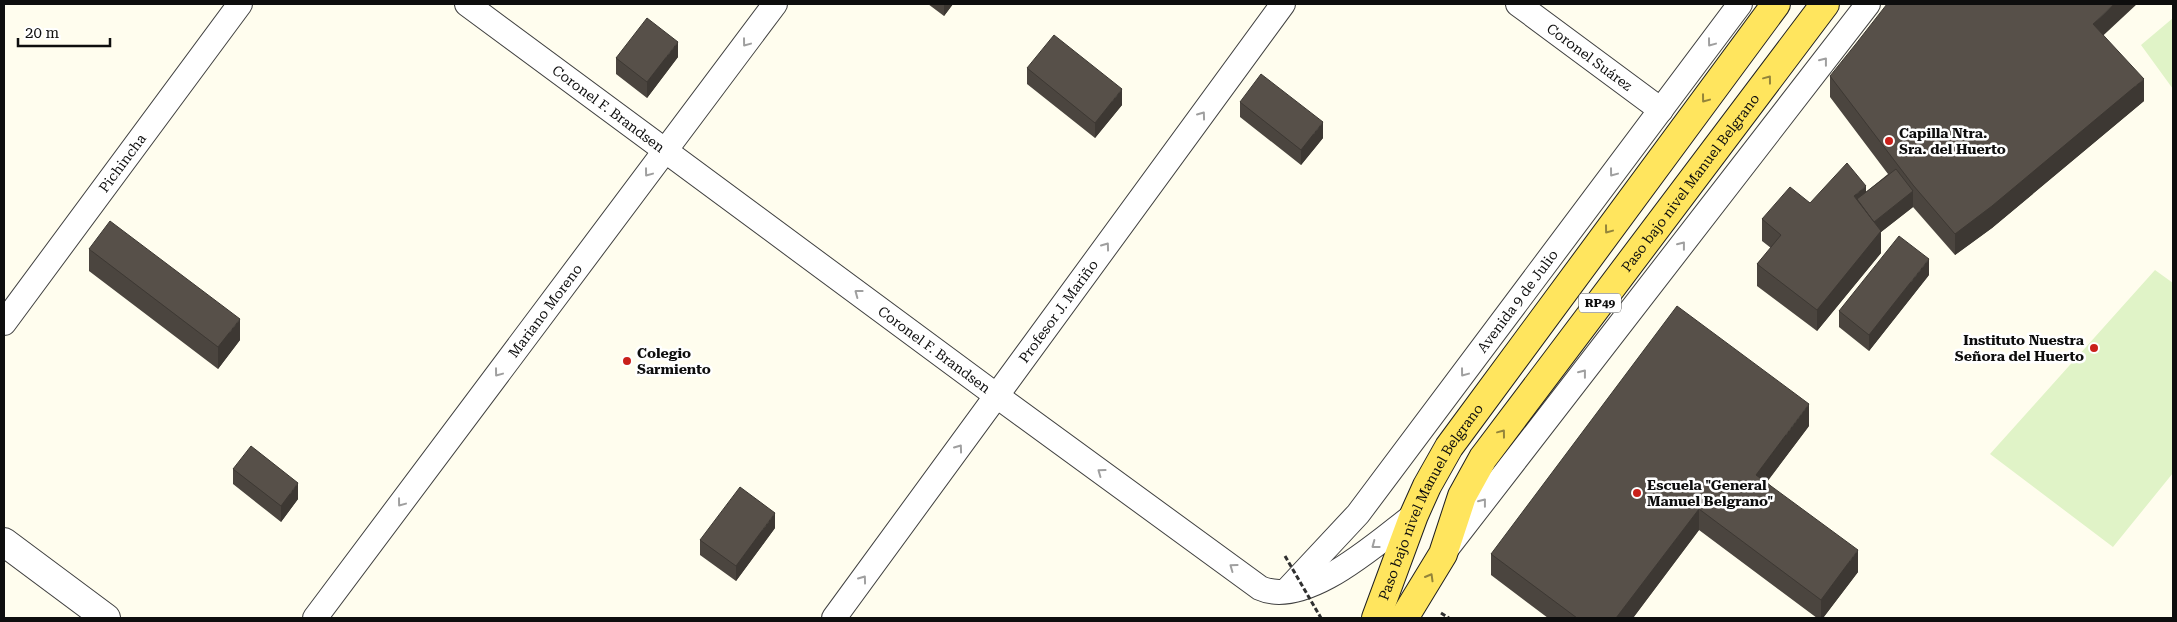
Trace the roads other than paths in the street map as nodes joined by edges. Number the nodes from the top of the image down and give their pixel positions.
1 (240, 4) edge
2 (467, 4) edge
3 (775, 4) edge
4 (1283, 4) edge
5 (1518, 4) edge
6 (1740, 4) edge
7 (1776, 4) edge
8 (1825, 4) edge
9 (1868, 4) edge
10 (1661, 110) junction
11 (666, 150) junction
12 (4, 323) edge
13 (997, 396) junction
14 (1414, 515) junction
15 (4, 542) edge
16 (1443, 554) junction
17 (1286, 591) junction
18 (106, 618) edge
19 (314, 618) edge
20 (834, 618) edge
21 (1376, 618) edge
22 (1404, 618) edge

1 - 12 street, Pichincha
2 - 11 street, Coronel F. Brandsen
3 -> 11 street, Mariano Moreno
13 -> 4 street, Profesor J. Mariño
5 - 10 street, Coronel Suárez
6 -> 10 street, Avenida 9 de Julio
7 -> 14 main road, Paso bajo nivel Manuel Belgrano / RP49
16 -> 8 main road, Paso bajo nivel Manuel Belgrano / RP49
16 -> 9 street
10 -> 17 street, Avenida 9 de Julio
13 -> 11 street, Coronel F. Brandsen
11 -> 19 street, Mariano Moreno
17 -> 13 street, Coronel F. Brandsen
20 -> 13 street, Profesor J. Mariño
14 -> 17 street, Coronel F. Brandsen
14 - 21 main road, Paso bajo nivel Manuel Belgrano / RP49
15 - 18 street
22 -> 16 main road, Paso bajo nivel Manuel Belgrano / RP49

